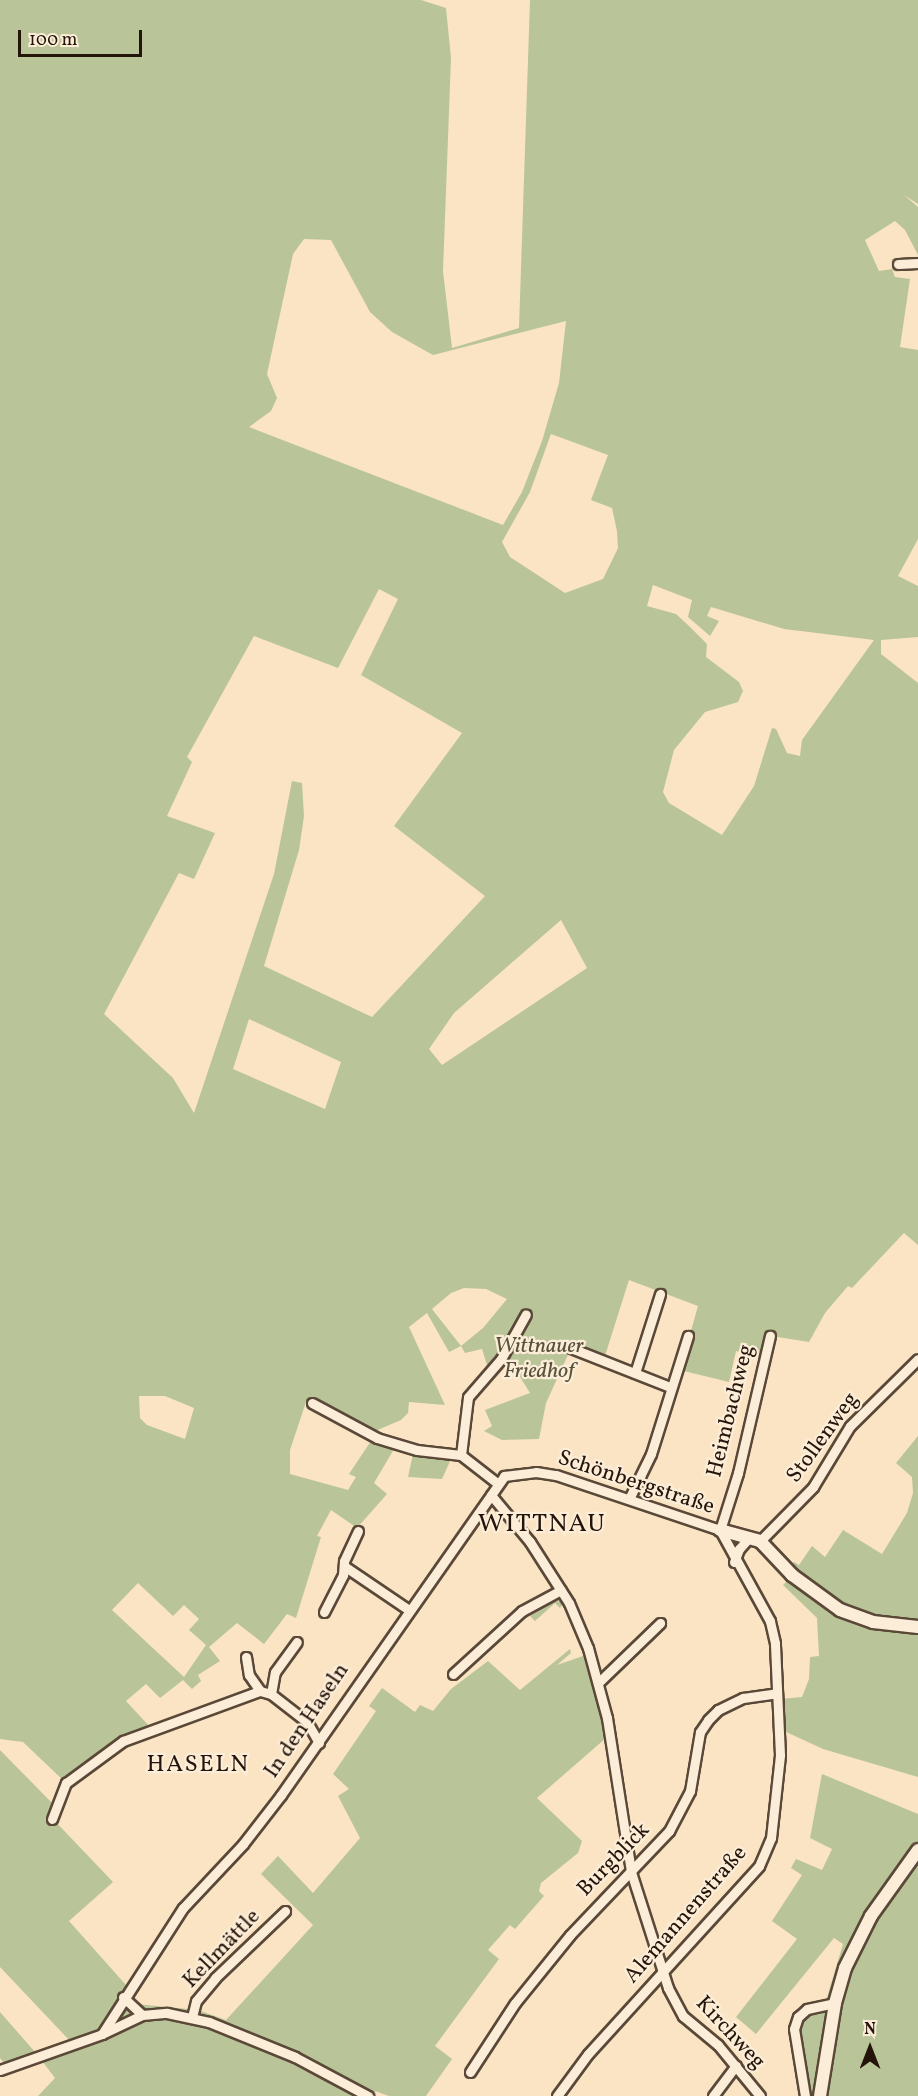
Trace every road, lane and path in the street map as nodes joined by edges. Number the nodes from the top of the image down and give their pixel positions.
1 (917, 263) edge
2 (898, 264) dead end
3 (660, 1294) dead end
4 (526, 1314) dead end
5 (688, 1336) dead end
6 (770, 1336) dead end
7 (571, 1348) dead end
8 (918, 1359) edge
9 (635, 1373) junction
10 (670, 1387) junction
11 (312, 1403) dead end
12 (461, 1455) junction
13 (497, 1483) junction
14 (491, 1495) junction
15 (630, 1497) junction
16 (720, 1530) junction
17 (358, 1531) dead end
18 (754, 1540) junction
19 (734, 1562) junction
20 (344, 1566) junction
21 (561, 1590) junction
22 (410, 1610) junction
23 (324, 1612) dead end
24 (660, 1623) dead end
25 (918, 1627) edge
26 (297, 1642) dead end
27 (246, 1657) dead end
28 (453, 1674) dead end
29 (599, 1682) junction
30 (260, 1691) junction
31 (777, 1693) junction
32 (271, 1694) junction
33 (319, 1743) junction
34 (52, 1819) dead end
35 (918, 1850) edge
36 (631, 1872) junction
37 (285, 1911) dead end
38 (663, 1972) junction
39 (123, 1997) junction
40 (835, 2003) junction
41 (142, 2015) junction
42 (192, 2017) junction
43 (102, 2034) junction
44 (736, 2066) junction
45 (0, 2070) edge
46 (470, 2072) dead end
47 (368, 2096) edge
48 (557, 2096) edge
49 (713, 2096) edge
50 (760, 2096) edge
51 (805, 2096) edge
52 (820, 2096) edge

1 - 2 street
3 - 9 street
4 - 12 street
5 - 10 street
6 - 16 street, Heimbachweg
7 - 9 street
8 - 18 street, Stollenweg
9 - 10 street
10 - 15 street
11 - 12 street
12 - 13 street
13 - 14 street, In den Haseln
13 - 15 street, Schönbergstraße
14 - 21 street, Kirchweg
14 - 22 street, In den Haseln
15 - 16 street, Schönbergstraße
16 - 18 main road
16 - 19 street, Alemannenstraße
17 - 20 street
18 - 19 street
18 - 25 main road
19 - 31 street, Alemannenstraße
20 - 22 street
20 - 23 street
21 - 28 street
21 - 29 street, Kirchweg
22 - 33 street, In den Haseln
24 - 29 street
26 - 32 street
27 - 30 street
29 - 36 street, Kirchweg
30 - 32 street
30 - 34 street
31 - 36 street, Burgblick
31 - 38 street, Alemannenstraße
32 - 33 street
33 - 39 street, In den Haseln
35 - 40 main road
36 - 38 street, Kirchweg
36 - 46 street, Burgblick
37 - 42 street, Kellmättle
38 - 44 street, Kirchweg
38 - 48 street, Alemannenstraße
39 - 41 street
39 - 43 street, In den Haseln
40 - 51 street
40 - 52 main road
41 - 42 street
41 - 43 street
42 - 47 street
43 - 45 street
44 - 49 street
44 - 50 street, Kirchweg

